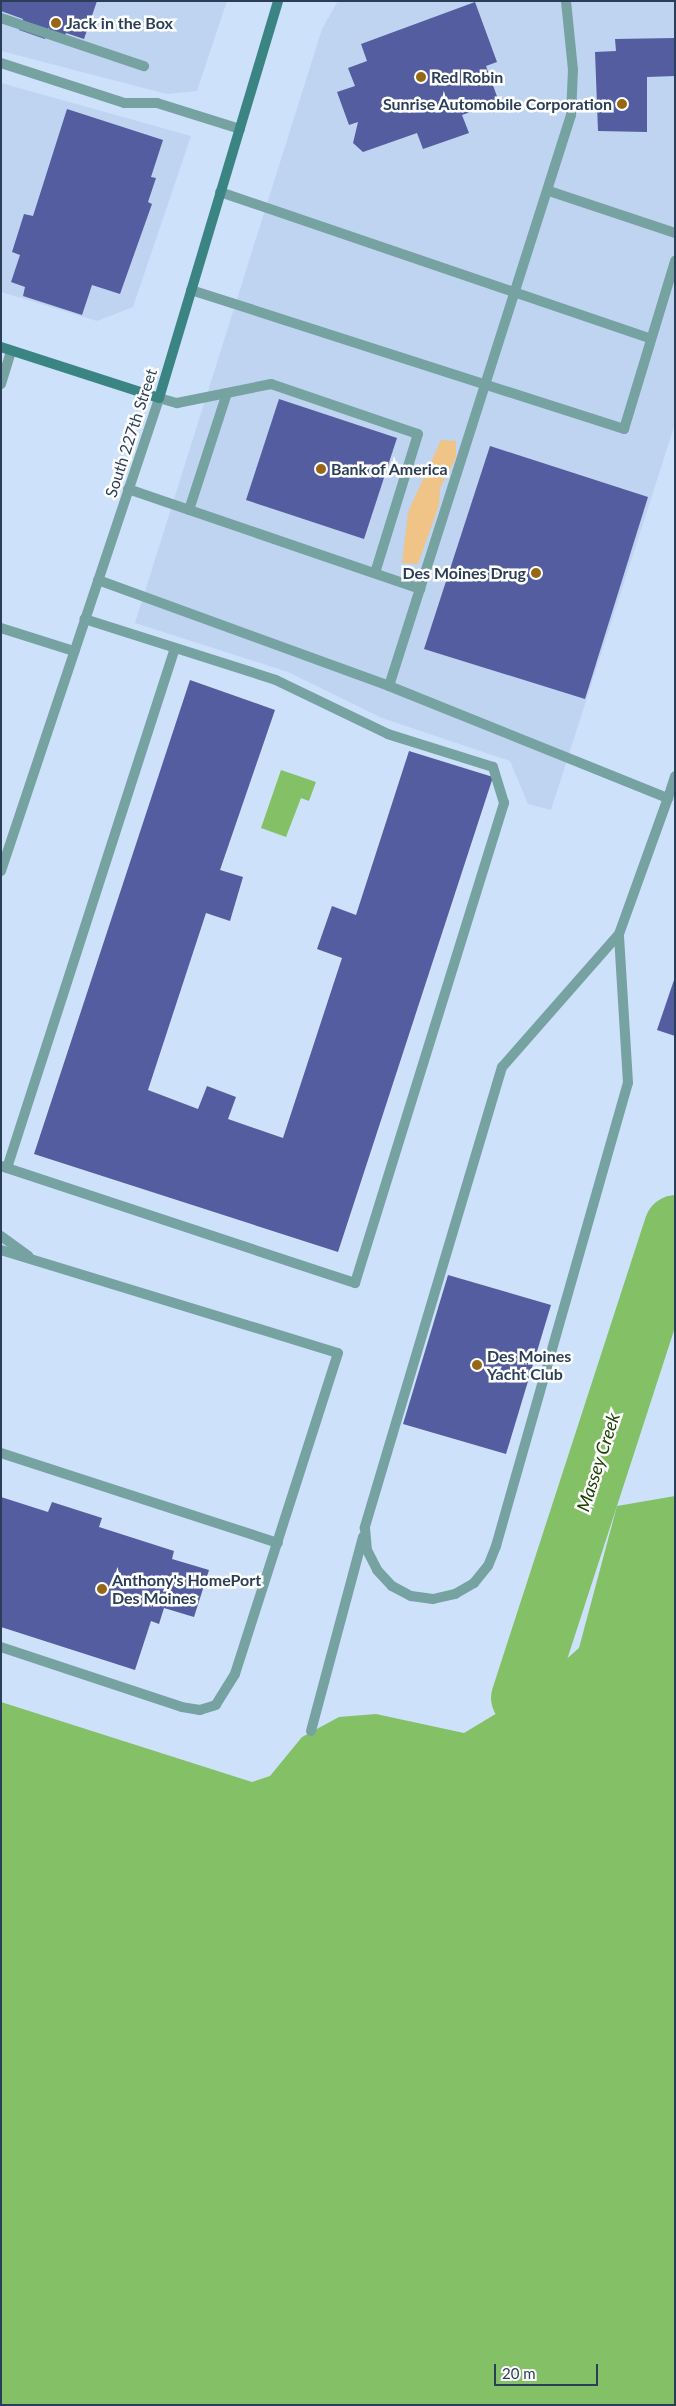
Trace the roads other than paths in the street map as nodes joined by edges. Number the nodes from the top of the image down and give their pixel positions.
1 (278, 1) edge
2 (566, 1) edge
3 (1, 18) edge
4 (1, 63) edge
5 (144, 66) dead end
6 (240, 129) junction
7 (549, 191) junction
8 (220, 192) junction
9 (675, 233) edge
10 (675, 261) edge
11 (191, 290) junction
12 (517, 290) junction
13 (651, 339) junction
14 (6, 349) edge
15 (1, 384) edge
16 (486, 384) junction
17 (226, 393) junction
18 (159, 398) junction
19 (128, 489) junction
20 (189, 510) junction
21 (375, 573) junction
22 (98, 580) junction
23 (420, 589) junction
24 (85, 619) junction
25 (1, 628) edge
26 (175, 648) junction
27 (74, 651) junction
28 (389, 686) junction
29 (675, 776) edge
30 (668, 798) junction
31 (1, 871) edge
32 (619, 934) junction
33 (4, 1167) edge
34 (1, 1236) edge
35 (1, 1250) edge
36 (36, 1260) junction
37 (1, 1453) edge
38 (365, 1528) junction
39 (278, 1543) junction
40 (1, 1647) edge
41 (311, 1731) dead end

1 - 6 main road, South 227th Street
2 - 7 street
3 - 5 street
4 - 6 street
6 - 8 main road, South 227th Street
7 - 9 street
7 - 12 street
8 - 11 main road, South 227th Street
8 - 12 street
10 - 13 street
11 - 16 street
11 - 18 main road, South 227th Street
12 - 13 street
12 - 16 street
13 - 16 street
14 - 15 street
14 - 18 main road
16 - 23 street
17 - 18 street
17 - 20 street
17 - 21 street
18 - 19 street, South 227th Street
19 - 20 street
19 - 22 street, South 227th Street
20 - 21 street
21 - 23 street
22 - 24 street, South 227th Street
22 - 28 street
23 - 28 street
24 - 26 street
24 - 27 street, South 227th Street
25 - 27 street
26 - 33 street
26 - 33 street
27 - 31 street, South 227th Street
28 - 30 street
29 - 30 street
30 - 32 street
32 - 38 street
32 - 38 street
34 - 36 street
35 - 36 street
36 - 39 street
37 - 39 street
38 - 41 street
39 - 40 street

